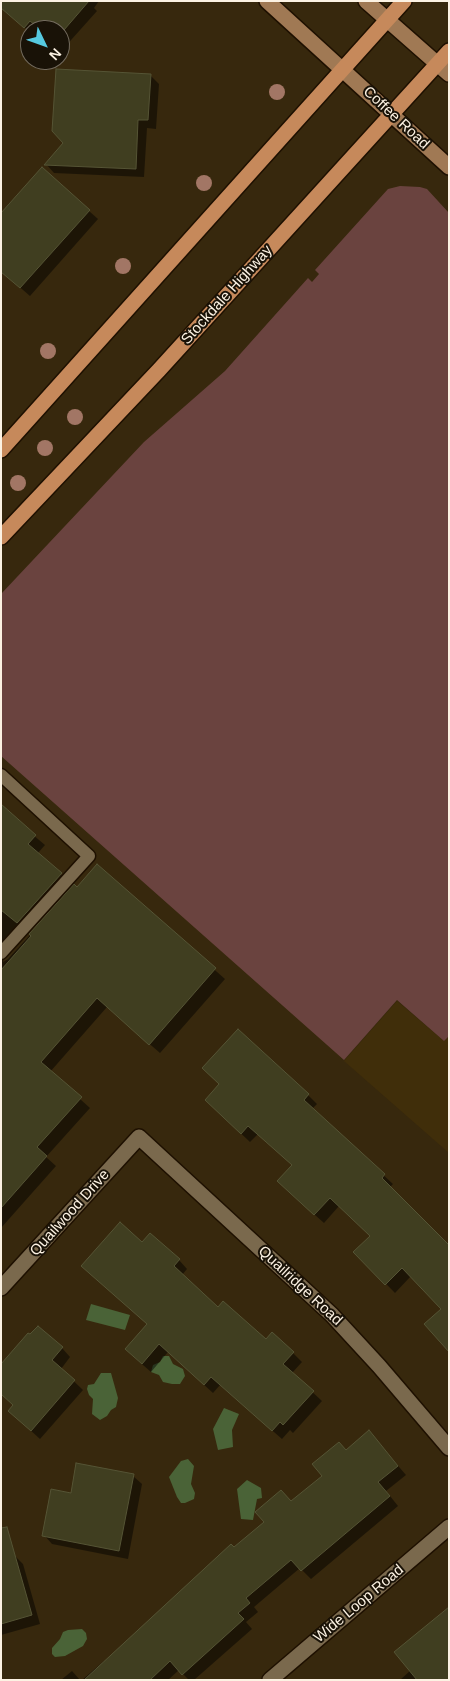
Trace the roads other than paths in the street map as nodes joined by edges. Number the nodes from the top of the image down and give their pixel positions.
1 (267, 1) edge
2 (366, 1) edge
3 (404, 1) edge
4 (387, 20) junction
5 (449, 51) edge
6 (437, 64) junction
7 (344, 69) junction
8 (449, 74) edge
9 (391, 114) junction
10 (449, 167) edge
11 (1, 450) edge
12 (1, 537) edge
13 (1, 775) edge
14 (1, 953) edge
15 (139, 1137) joint
16 (1, 1288) edge
17 (449, 1448) edge
18 (449, 1527) edge
19 (270, 1680) edge

1 - 7 main road, Coffee Road
2 - 4 main road
3 - 4 main road
4 - 6 main road
4 - 7 main road
5 - 6 main road, Stockdale Highway
6 - 8 main road
6 - 9 main road, Stockdale Highway
7 - 9 main road, Coffee Road
7 - 11 main road
9 - 10 main road, Coffee Road
9 - 12 main road, Stockdale Highway
13 - 14 lane
15 - 16 street, Quailwood Drive
15 - 17 street, Quailridge Road
18 - 19 street, Wide Loop Road

